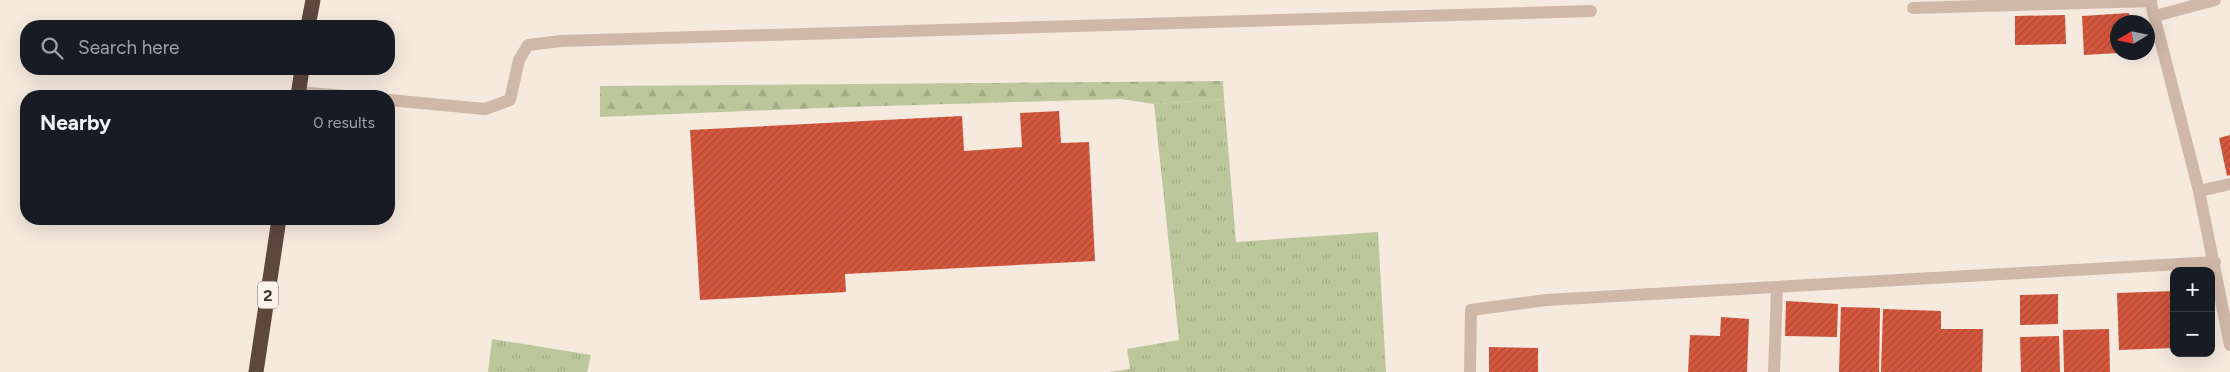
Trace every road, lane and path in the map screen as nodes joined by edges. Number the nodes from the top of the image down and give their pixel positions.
1 (313, 0) edge
2 (2150, 0) edge
3 (2215, 0) edge
4 (1913, 8) dead end
5 (1590, 11) dead end
6 (2155, 15) edge
7 (2155, 16) joint
8 (309, 20) edge
9 (301, 75) edge
10 (299, 90) edge
11 (395, 101) edge
12 (2230, 184) edge
13 (2199, 191) junction
14 (278, 225) edge
15 (2215, 262) junction
16 (1777, 287) junction
17 (2230, 345) edge
18 (256, 372) edge
19 (1470, 372) edge
20 (1774, 372) edge

1 - 8 highway
2 - 4 street
2 - 6 street
3 - 7 street
5 - 11 street
7 - 13 street
9 - 10 highway
12 - 13 street
13 - 15 street
14 - 18 highway, 2
15 - 16 street
15 - 17 street
16 - 19 street
16 - 20 street

